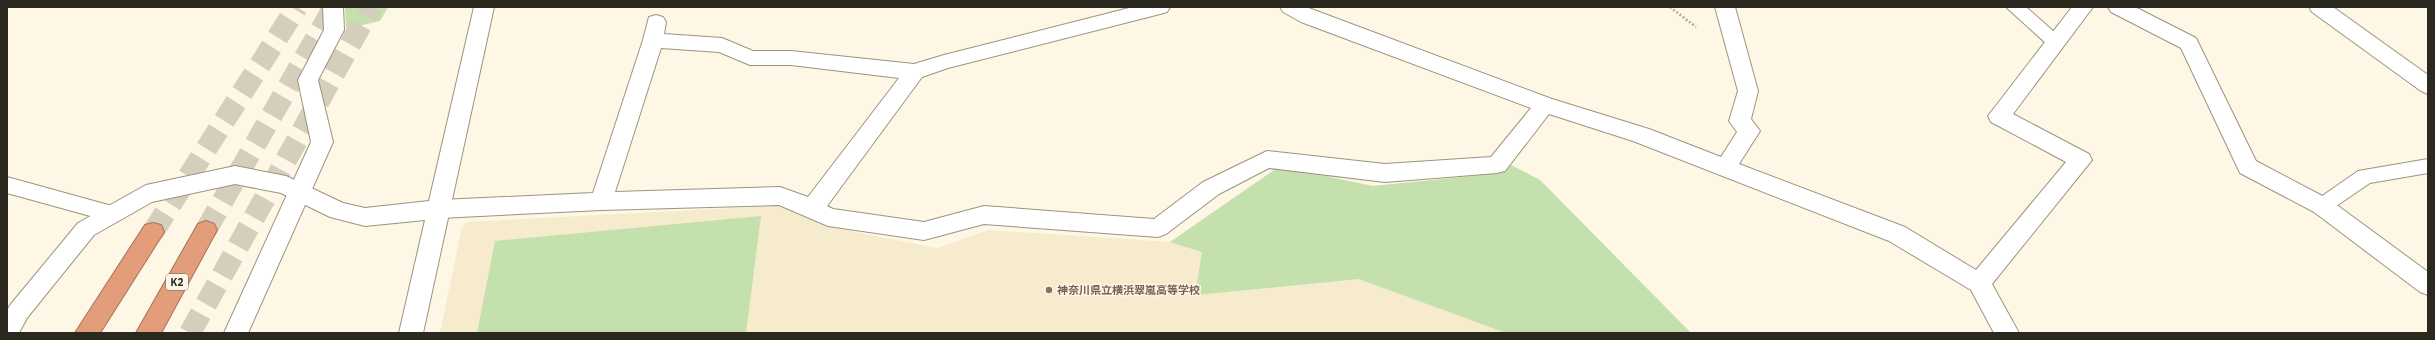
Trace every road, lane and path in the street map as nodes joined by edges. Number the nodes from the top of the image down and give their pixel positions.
1 (333, 7) edge
2 (484, 7) edge
3 (1160, 7) edge
4 (1290, 7) edge
5 (1725, 7) edge
6 (2015, 7) edge
7 (2083, 7) edge
8 (2118, 7) edge
9 (2319, 7) edge
10 (2055, 42) junction
11 (915, 72) junction
12 (2428, 86) edge
13 (1545, 105) junction
14 (2428, 166) edge
15 (1726, 167) junction
16 (7, 185) edge
17 (298, 191) junction
18 (601, 200) junction
19 (2322, 206) junction
20 (813, 208) junction
21 (440, 209) junction
22 (112, 214) junction
23 (206, 230) tunnel mouth
24 (153, 232) tunnel mouth
25 (1979, 283) junction
26 (2428, 285) edge
27 (7, 332) edge
28 (87, 333) edge
29 (148, 333) edge
30 (236, 333) edge
31 (411, 333) edge
32 (2005, 333) edge

1 - 17 street
2 - 21 street
3 - 11 street
4 - 13 street
5 - 15 street
6 - 10 lane
7 - 10 street
8 - 19 street
9 - 12 street
10 - 25 street
11 - 18 street
11 - 20 street
13 - 15 street
13 - 20 street
14 - 19 lane
15 - 25 street
16 - 22 lane
17 - 21 street
17 - 22 street
17 - 30 street
18 - 20 street
18 - 21 street
19 - 26 street
21 - 31 street
22 - 27 street
23 - 29 highway, K2
24 - 28 highway
25 - 32 street

